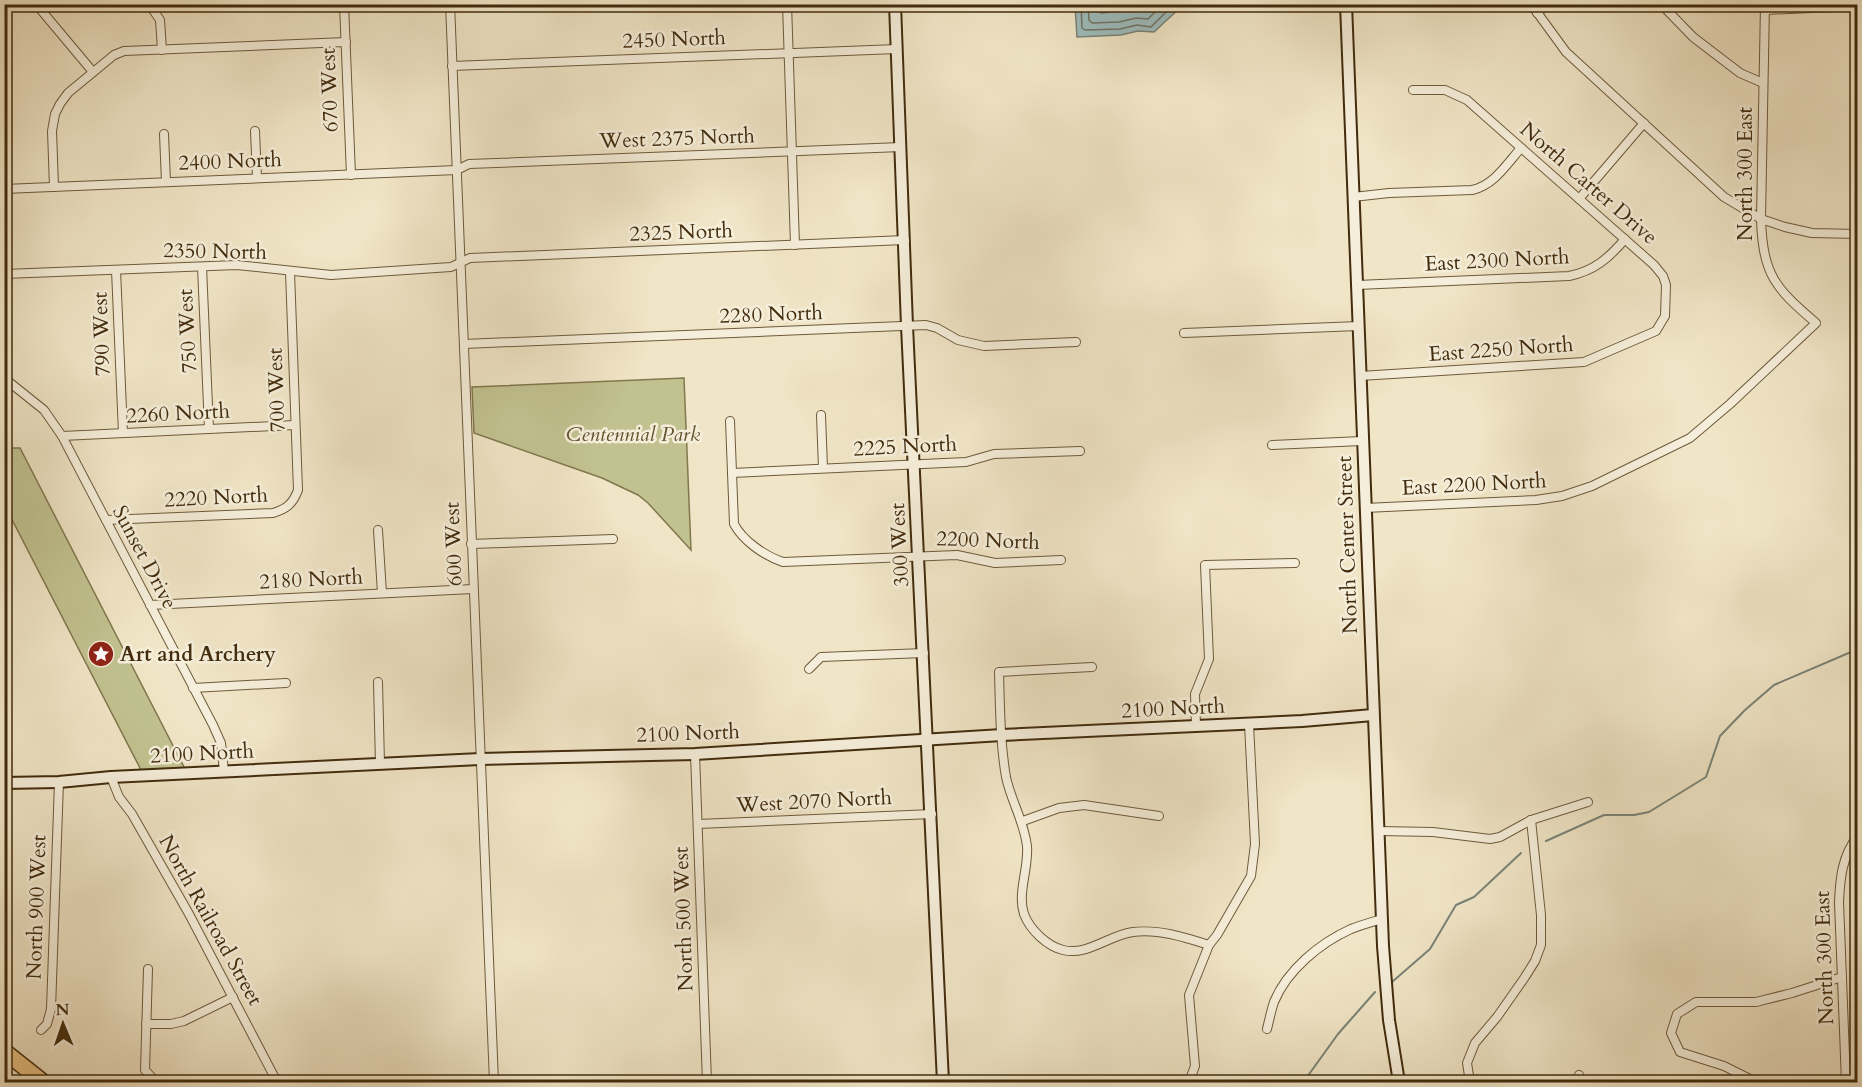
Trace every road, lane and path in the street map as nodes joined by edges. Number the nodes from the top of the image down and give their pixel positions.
1 (36, 4) edge
2 (149, 4) edge
3 (344, 4) edge
4 (450, 4) edge
5 (787, 4) edge
6 (895, 4) edge
7 (1346, 4) edge
8 (1531, 4) edge
9 (1548, 4) edge
10 (1661, 4) edge
11 (1857, 6) edge
12 (1765, 7) edge
13 (1536, 13) junction
14 (346, 42) junction
15 (897, 49) junction
16 (162, 50) junction
17 (789, 53) junction
18 (452, 66) junction
19 (93, 72) junction
20 (1763, 82) junction
21 (1413, 90) dead end
22 (1644, 123) junction
23 (255, 131) dead end
24 (164, 134) dead end
25 (901, 147) junction
26 (1521, 148) junction
27 (792, 152) junction
28 (457, 170) junction
29 (351, 175) junction
30 (257, 178) junction
31 (166, 182) junction
32 (54, 186) junction
33 (4, 189) edge
34 (1353, 197) junction
35 (1579, 199) junction
36 (1761, 219) junction
37 (1857, 234) edge
38 (1625, 239) junction
39 (905, 240) junction
40 (795, 245) junction
41 (460, 263) junction
42 (202, 267) junction
43 (116, 270) junction
44 (290, 272) junction
45 (4, 274) edge
46 (1357, 285) junction
47 (1665, 316) joint
48 (1816, 323) joint
49 (907, 326) junction
50 (1359, 326) junction
51 (1184, 333) dead end
52 (1076, 342) dead end
53 (464, 344) junction
54 (1360, 376) junction
55 (4, 378) edge
56 (821, 415) dead end
57 (729, 421) dead end
58 (295, 425) junction
59 (209, 429) junction
60 (123, 434) junction
61 (63, 436) junction
62 (1362, 441) junction
63 (1272, 446) dead end
64 (1080, 451) dead end
65 (914, 464) junction
66 (823, 468) junction
67 (732, 473) junction
68 (290, 505) joint
69 (1365, 508) junction
70 (106, 520) junction
71 (378, 530) dead end
72 (613, 539) dead end
73 (471, 544) junction
74 (919, 556) junction
75 (1061, 560) dead end
76 (1295, 563) dead end
77 (473, 589) junction
78 (382, 593) junction
79 (150, 604) junction
80 (924, 652) junction
81 (1092, 667) dead end
82 (809, 669) dead end
83 (378, 682) dead end
84 (286, 683) dead end
85 (193, 688) junction
86 (1373, 715) junction
87 (1249, 724) junction
88 (1196, 726) junction
89 (1002, 735) junction
90 (928, 740) junction
91 (696, 753) junction
92 (480, 759) junction
93 (380, 764) junction
94 (224, 771) junction
95 (111, 777) junction
96 (59, 782) junction
97 (4, 783) edge
98 (1588, 802) dead end
99 (932, 814) junction
100 (1159, 816) dead end
101 (1531, 820) junction
102 (1023, 821) junction
103 (698, 824) junction
104 (1379, 831) junction
105 (1857, 836) edge
106 (1382, 919) junction
107 (1209, 945) junction
108 (148, 969) dead end
109 (1842, 977) junction
110 (233, 997) junction
111 (146, 1024) junction
112 (1267, 1029) dead end
113 (41, 1030) dead end
114 (4, 1051) edge
115 (155, 1081) edge
116 (43, 1083) edge
117 (277, 1083) edge
118 (494, 1083) edge
119 (707, 1083) edge
120 (943, 1083) edge
121 (1189, 1083) edge
122 (1399, 1083) edge
123 (1470, 1083) edge
124 (1756, 1083) edge
125 (1846, 1083) edge

1 - 19 street
2 - 16 street
3 - 14 street, 670 West
4 - 18 street, 600 West
5 - 17 street
6 - 15 street, 300 West
7 - 34 street, North Center Street
8 - 13 street
9 - 13 street
10 - 20 street
11 - 12 street
12 - 20 street, North 300 East
13 - 22 street
14 - 16 street
14 - 29 street, 670 West
15 - 17 street, 2450 North
15 - 25 street, 300 West
16 - 19 street
17 - 18 street, 2450 North
17 - 27 street
18 - 28 street, 600 West
19 - 32 street
20 - 36 street, North 300 East
21 - 26 street, North Carter Drive
22 - 35 street
22 - 36 street
23 - 30 street
24 - 31 street
25 - 27 street, West 2375 North
25 - 39 street, 300 West
26 - 34 street
26 - 35 street, North Carter Drive
27 - 28 street, West 2375 North
27 - 40 street
28 - 29 street, 2400 North
28 - 41 street, 600 West
29 - 30 street, 2400 North
30 - 31 street, 2400 North
31 - 32 street, 2400 North
32 - 33 street, 2400 North
34 - 46 street, North Center Street
35 - 38 street, North Carter Drive
36 - 37 street
36 - 48 street, North 300 East
38 - 46 street, East 2300 North
38 - 47 street, North Carter Drive
39 - 40 street, 2325 North
39 - 49 street, 300 West
40 - 41 street, 2325 North
41 - 44 street, 2350 North
41 - 53 street, 600 West
42 - 43 street, 2350 North
42 - 44 street, 2350 North
42 - 59 street, 750 West
43 - 45 street, 2350 North
43 - 60 street, 790 West
44 - 58 street, 700 West
46 - 50 street, North Center Street
47 - 54 street, East 2250 North
48 - 69 street, East 2200 North
49 - 52 street, 2280 North
49 - 53 street, 2280 North
49 - 65 street, 300 West
50 - 51 street
50 - 54 street, North Center Street
53 - 73 street, 600 West
54 - 62 street, North Center Street
55 - 61 street, Sunset Drive
56 - 66 street
57 - 67 street
58 - 59 street, 2260 North
58 - 68 street, 700 West
59 - 60 street, 2260 North
60 - 61 street, 2260 North
61 - 70 street, Sunset Drive
62 - 63 street
62 - 69 street, North Center Street
64 - 65 street, 2225 North
65 - 66 street, 2225 North
65 - 74 street, 300 West
66 - 67 street, 2225 North
67 - 74 street, 2200 North
68 - 70 street, 2220 North
69 - 86 street, North Center Street
70 - 79 street, Sunset Drive
71 - 78 street
72 - 73 street
73 - 77 street, 600 West
74 - 75 street, 2200 North
74 - 80 street, 300 West
76 - 88 street
77 - 78 street, 2180 North
77 - 92 street, 600 West
78 - 79 street, 2180 North
79 - 85 street, Sunset Drive
80 - 82 street
80 - 90 street, 300 West
81 - 89 street
83 - 93 street
84 - 85 street
85 - 94 street, Sunset Drive
86 - 87 street, 2100 North
86 - 104 street, North Center Street
87 - 88 street, 2100 North
87 - 107 street
88 - 89 street, 2100 North
89 - 90 street, 2100 North
89 - 102 street
90 - 91 street, 2100 North
90 - 99 street, 300 West
91 - 92 street, 2100 North
91 - 103 street, North 500 West
92 - 93 street, 2100 North
92 - 118 street, 600 West
93 - 94 street, 2100 North
94 - 95 street, 2100 North
95 - 96 street, 2100 North
95 - 110 street, North Railroad Street
96 - 97 street, 2100 North
96 - 113 street, North 900 West
98 - 101 street
99 - 103 street, West 2070 North
99 - 120 street, 300 West
100 - 102 street
101 - 104 street
101 - 123 street
102 - 107 street
103 - 119 street, North 500 West
104 - 106 street, North Center Street
105 - 109 street, North 300 East
106 - 112 street
106 - 122 street, North Center Street
107 - 121 street
108 - 111 street
109 - 124 street
109 - 125 street, North 300 East
110 - 111 street
110 - 117 street, North Railroad Street
111 - 115 street
114 - 116 highway

